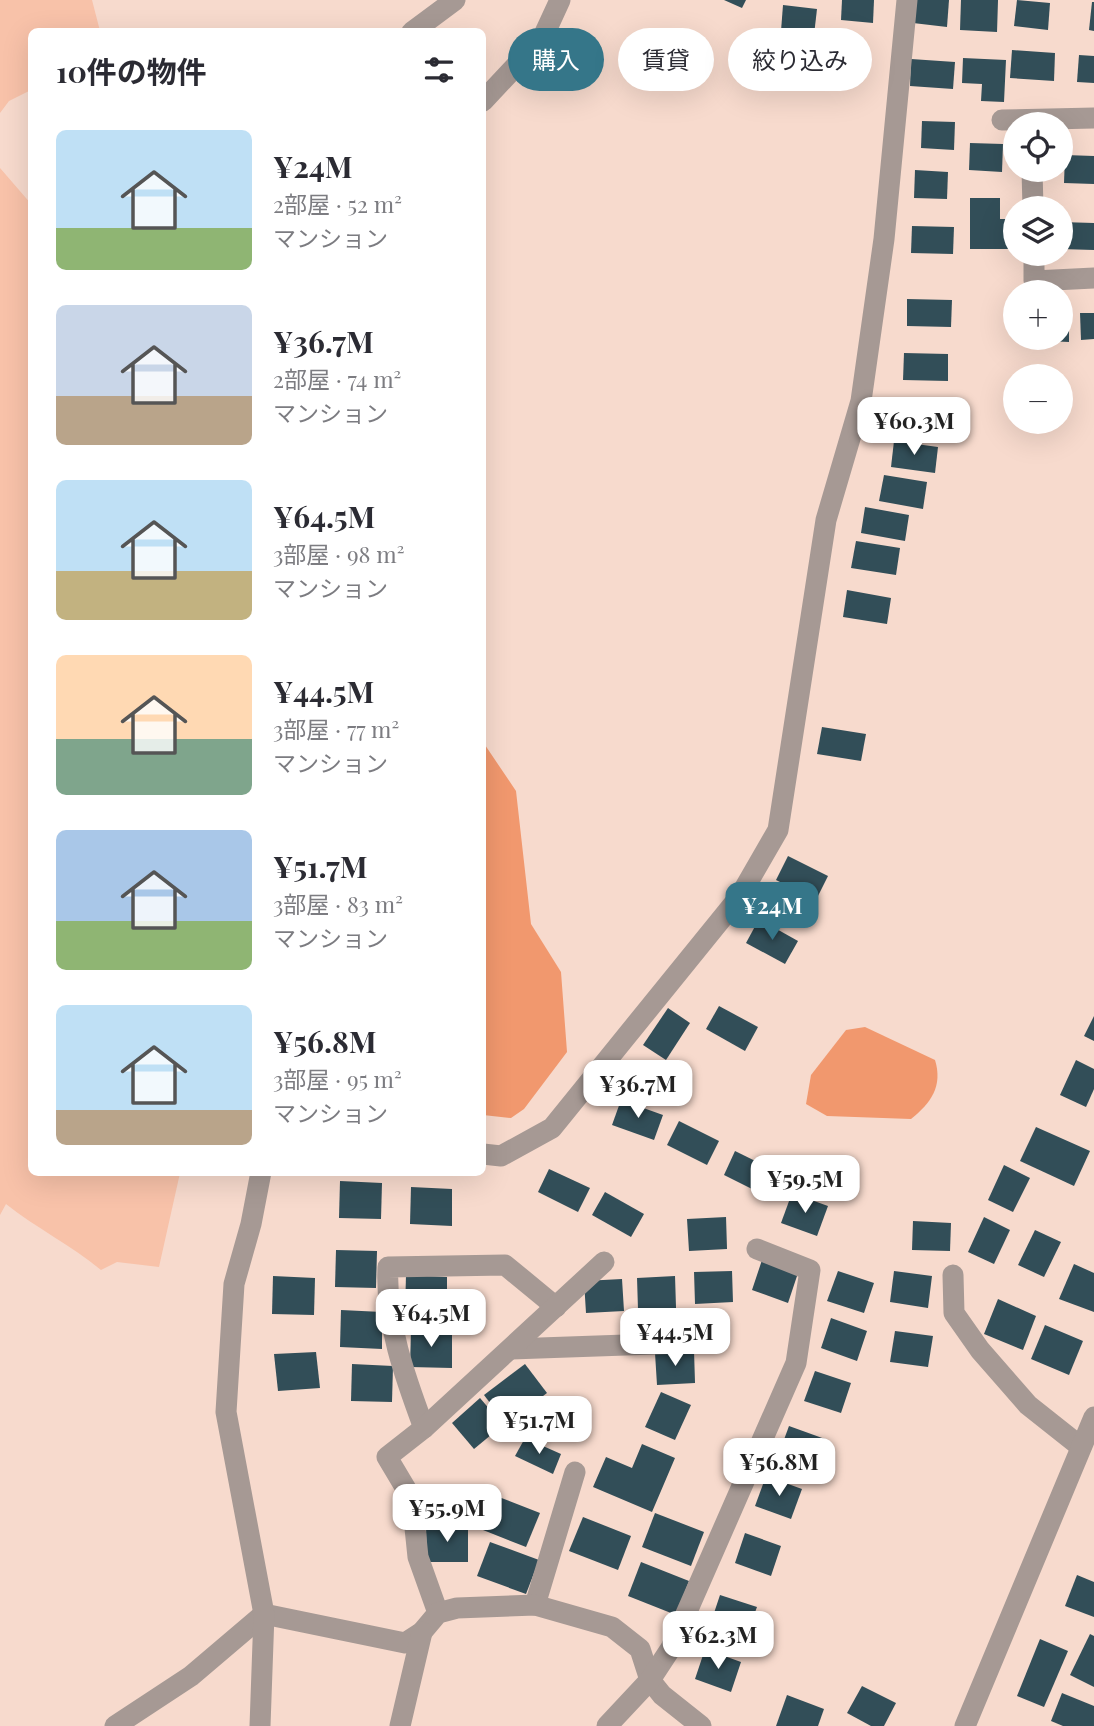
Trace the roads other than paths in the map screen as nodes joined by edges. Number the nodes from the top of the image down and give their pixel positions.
1 (455, 0) edge
2 (560, 0) edge
3 (907, 0) edge
4 (417, 28) edge
5 (486, 98) edge
6 (1094, 118) edge
7 (1073, 119) edge
8 (1034, 266) edge
9 (1094, 278) edge
10 (486, 1154) edge
11 (260, 1176) edge
12 (757, 1249) dead end
13 (604, 1262) dead end
14 (953, 1275) dead end
15 (556, 1307) junction
16 (683, 1343) dead end
17 (511, 1349) junction
18 (1094, 1416) edge
19 (424, 1428) junction
20 (1081, 1447) junction
21 (575, 1472) dead end
22 (535, 1605) junction
23 (438, 1613) junction
24 (264, 1614) junction
25 (422, 1632) junction
26 (650, 1680) junction
27 (114, 1726) edge
28 (260, 1726) edge
29 (400, 1726) edge
30 (607, 1726) edge
31 (701, 1726) edge
32 (965, 1726) edge

1 - 4 street
2 - 5 street
3 - 10 street
6 - 7 street
8 - 9 street
11 - 24 street
12 - 26 street
13 - 15 street
14 - 20 street
15 - 17 street
15 - 19 street
16 - 17 street
17 - 19 street
18 - 20 street
19 - 23 street
20 - 32 street
21 - 22 street
22 - 23 street
22 - 26 street
23 - 25 street
24 - 25 street
24 - 27 street
24 - 28 street
25 - 29 street
26 - 30 street
26 - 31 street

